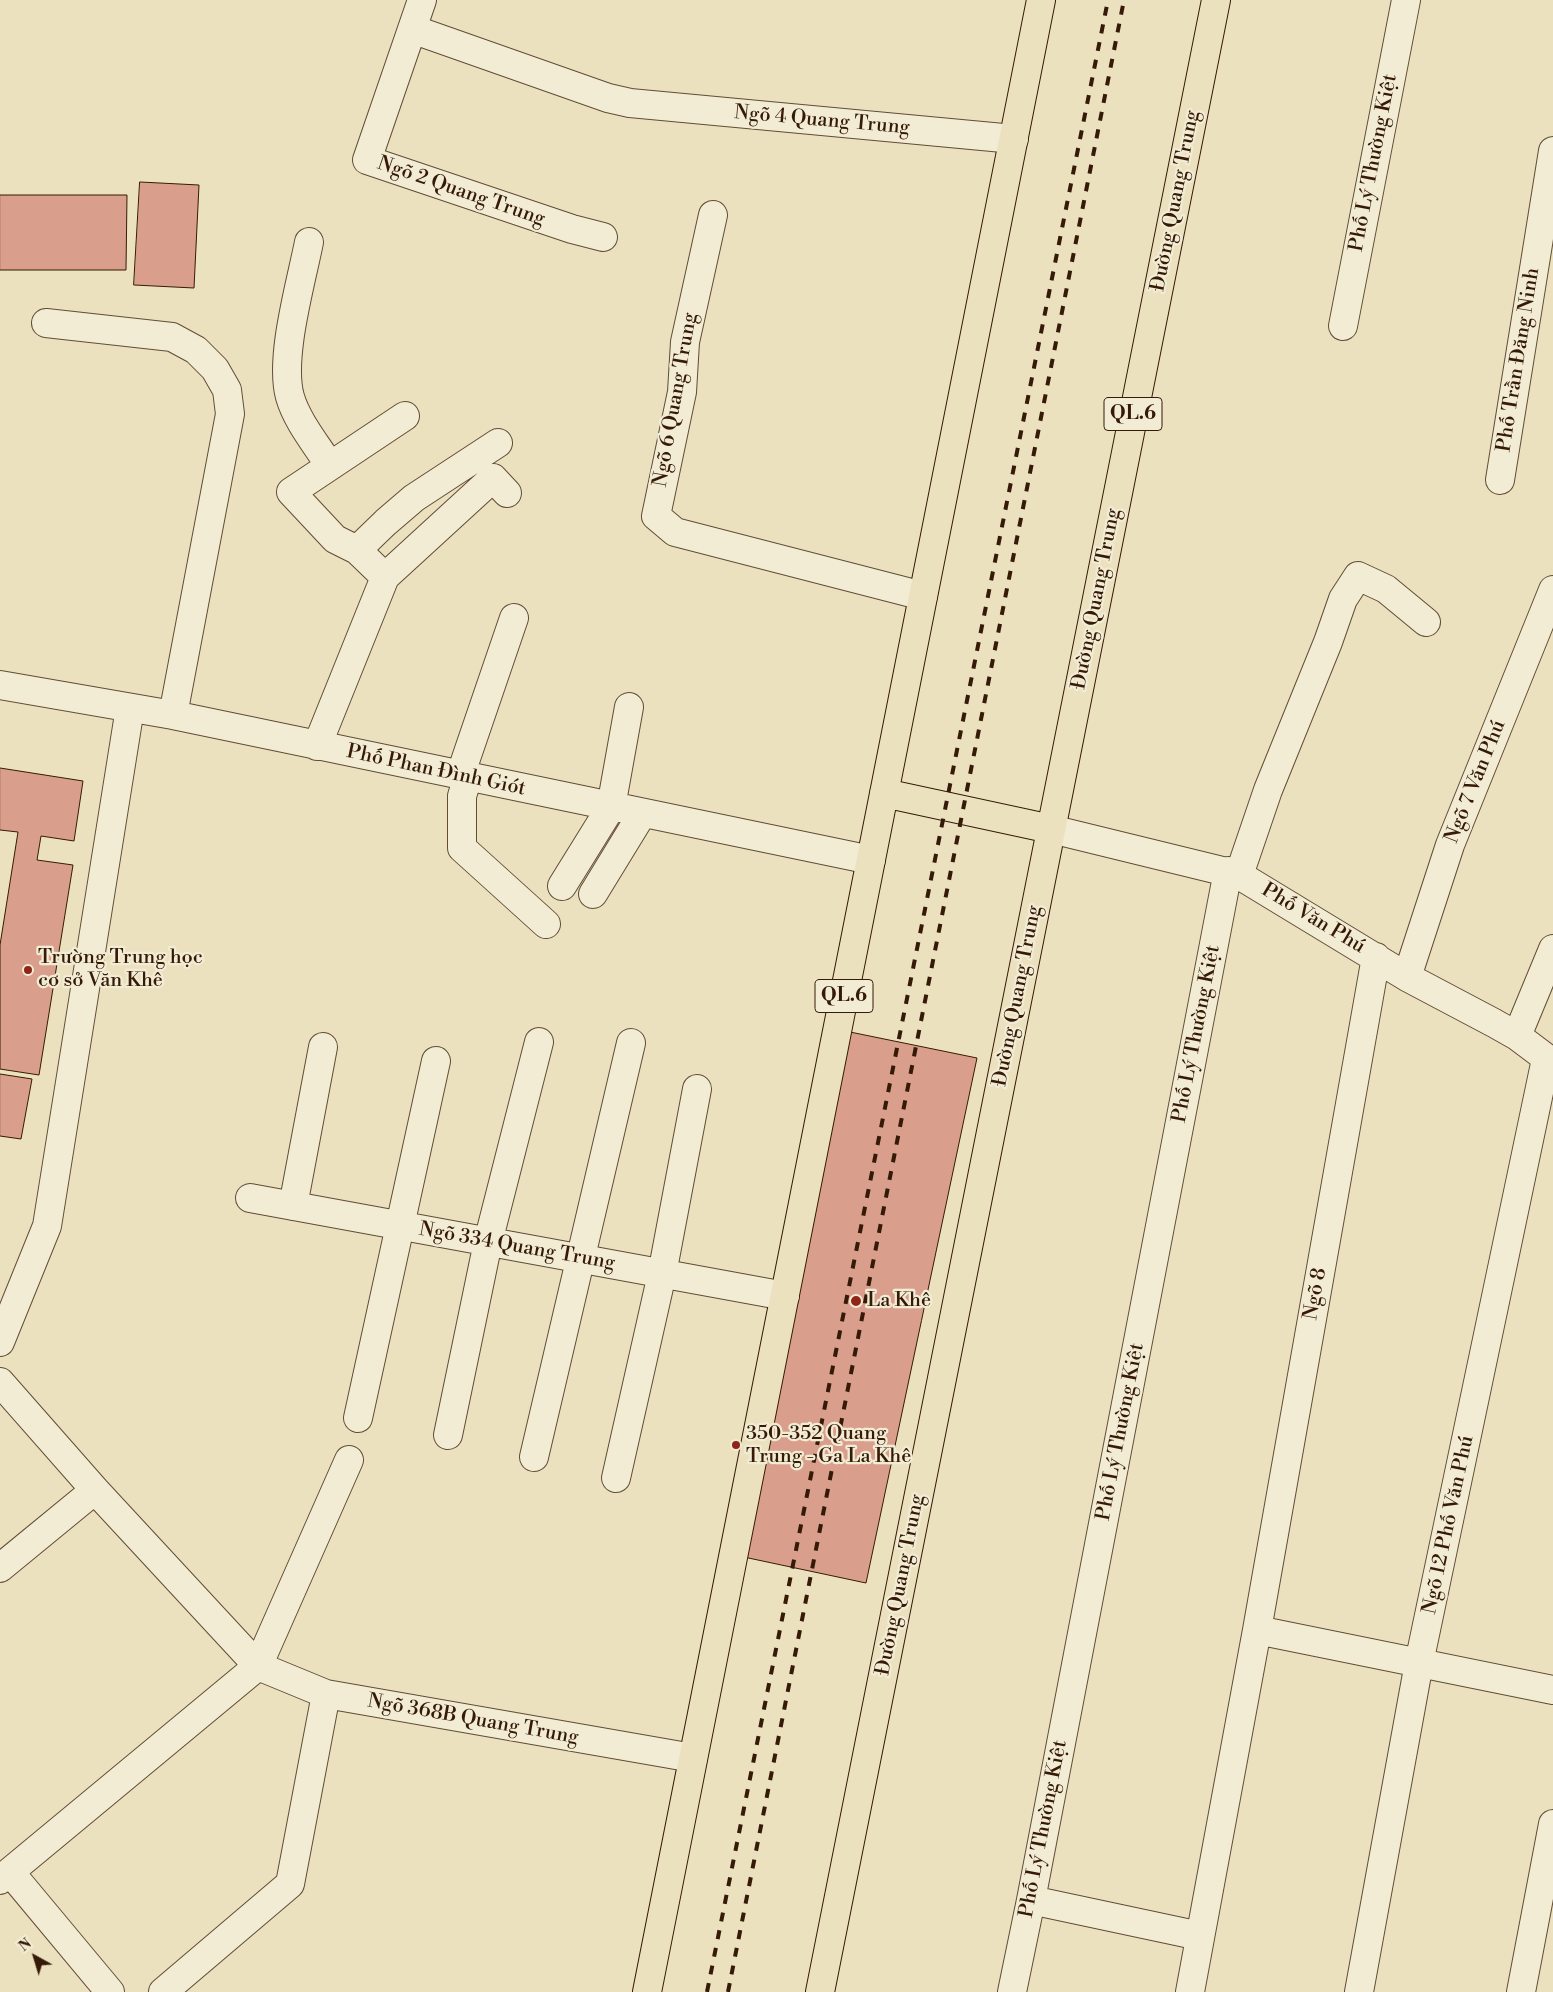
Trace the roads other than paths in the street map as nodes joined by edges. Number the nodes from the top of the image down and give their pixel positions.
1 (422, 0) edge
2 (1042, 0) edge
3 (1216, 0) edge
4 (1406, 0) edge
5 (412, 29) junction
6 (1014, 139) junction
7 (1553, 151) edge
8 (713, 214) dead end
9 (603, 237) dead end
10 (308, 242) dead end
11 (46, 323) dead end
12 (1343, 326) dead end
13 (405, 416) dead end
14 (498, 443) dead end
15 (330, 466) junction
16 (1500, 480) dead end
17 (507, 493) dead end
18 (357, 550) junction
19 (385, 577) junction
20 (1553, 590) edge
21 (923, 596) junction
22 (514, 618) dead end
23 (1426, 622) dead end
24 (0, 685) edge
25 (629, 707) dead end
26 (130, 708) junction
27 (173, 715) junction
28 (317, 746) junction
29 (464, 776) junction
30 (884, 793) junction
31 (611, 808) junction
32 (642, 814) junction
33 (1051, 828) junction
34 (871, 860) junction
35 (1234, 873) junction
36 (562, 886) dead end
37 (593, 894) dead end
38 (546, 924) dead end
39 (1553, 949) edge
40 (1376, 958) junction
41 (1408, 977) junction
42 (1517, 1036) junction
43 (539, 1042) dead end
44 (631, 1043) dead end
45 (323, 1047) dead end
46 (436, 1061) dead end
47 (1550, 1061) edge
48 (697, 1089) dead end
49 (250, 1198) dead end
50 (293, 1206) junction
51 (399, 1226) junction
52 (488, 1242) junction
53 (579, 1259) junction
54 (662, 1274) junction
55 (785, 1296) junction
56 (0, 1342) edge
57 (0, 1382) edge
58 (358, 1418) dead end
59 (448, 1435) dead end
60 (534, 1457) dead end
61 (349, 1460) dead end
62 (616, 1478) dead end
63 (95, 1490) junction
64 (0, 1568) edge
65 (1256, 1630) junction
66 (1419, 1664) junction
67 (258, 1666) junction
68 (1553, 1690) edge
69 (326, 1694) junction
70 (693, 1758) junction
71 (1553, 1824) edge
72 (5, 1876) edge
73 (1031, 1900) junction
74 (1200, 1936) junction
75 (110, 1992) edge
76 (164, 1992) edge
77 (647, 1992) edge
78 (820, 1992) edge
79 (1012, 1992) edge
80 (1190, 1992) edge
81 (1359, 1992) edge
82 (1521, 1992) edge

1 - 5 street, Ngõ 2 Quang Trung
2 - 6 highway, QL.6
3 - 33 highway, Đường Quang Trung / QL.6
4 - 12 street, Phố Lý Thường Kiệt
5 - 6 street, Ngõ 4 Quang Trung
5 - 9 street, Ngõ 2 Quang Trung
6 - 21 highway, QL.6
7 - 16 street, Phố Trần Đăng Ninh
8 - 21 street, Ngõ 6 Quang Trung
10 - 15 street
11 - 27 street
13 - 15 street
14 - 18 street
15 - 18 street
17 - 19 street
18 - 19 street
19 - 28 street
20 - 41 street, Ngõ 7 Văn Phú
21 - 30 highway, QL.6
22 - 29 street
23 - 35 street, Phố Lý Thường Kiệt
24 - 26 street, Phố Phan Đình Giót
25 - 31 street
26 - 27 street, Phố Phan Đình Giót
26 - 56 street
27 - 28 street, Phố Phan Đình Giót
28 - 29 street, Phố Phan Đình Giót
29 - 31 street, Phố Phan Đình Giót
29 - 38 street
30 - 33 highway
30 - 34 highway, QL.6
31 - 32 street, Phố Phan Đình Giót
31 - 36 street
32 - 34 street, Phố Phan Đình Giót
32 - 37 street
33 - 35 street, Phố Văn Phú
33 - 78 highway, Đường Quang Trung / QL.6
34 - 55 highway, QL.6
35 - 40 street, Phố Văn Phú
35 - 73 street, Phố Lý Thường Kiệt
39 - 42 street
40 - 41 street, Phố Văn Phú
40 - 65 street, Ngõ 8
41 - 42 street, Phố Văn Phú
42 - 47 street, Phố Văn Phú
43 - 52 street
44 - 53 street
45 - 50 street
46 - 51 street
47 - 66 street, Ngõ 12 Phố Văn Phú
48 - 54 street
49 - 50 street, Ngõ 334 Quang Trung
50 - 51 street, Ngõ 334 Quang Trung
51 - 52 street, Ngõ 334 Quang Trung
51 - 58 street
52 - 53 street, Ngõ 334 Quang Trung
52 - 59 street
53 - 54 street, Ngõ 334 Quang Trung
53 - 60 street
54 - 55 street, Ngõ 334 Quang Trung
54 - 62 street
55 - 70 highway, QL.6
57 - 63 street
61 - 67 street
63 - 64 street
63 - 67 street
65 - 66 street
65 - 74 street, Ngõ 8
66 - 68 street
66 - 81 street, Ngõ 12 Phố Văn Phú
67 - 69 street, Ngõ 368B Quang Trung
67 - 72 street
69 - 70 street, Ngõ 368B Quang Trung
69 - 76 street
70 - 77 highway, QL.6
71 - 82 street
72 - 75 street
73 - 74 street
73 - 79 street, Phố Lý Thường Kiệt
74 - 80 street, Ngõ 8

